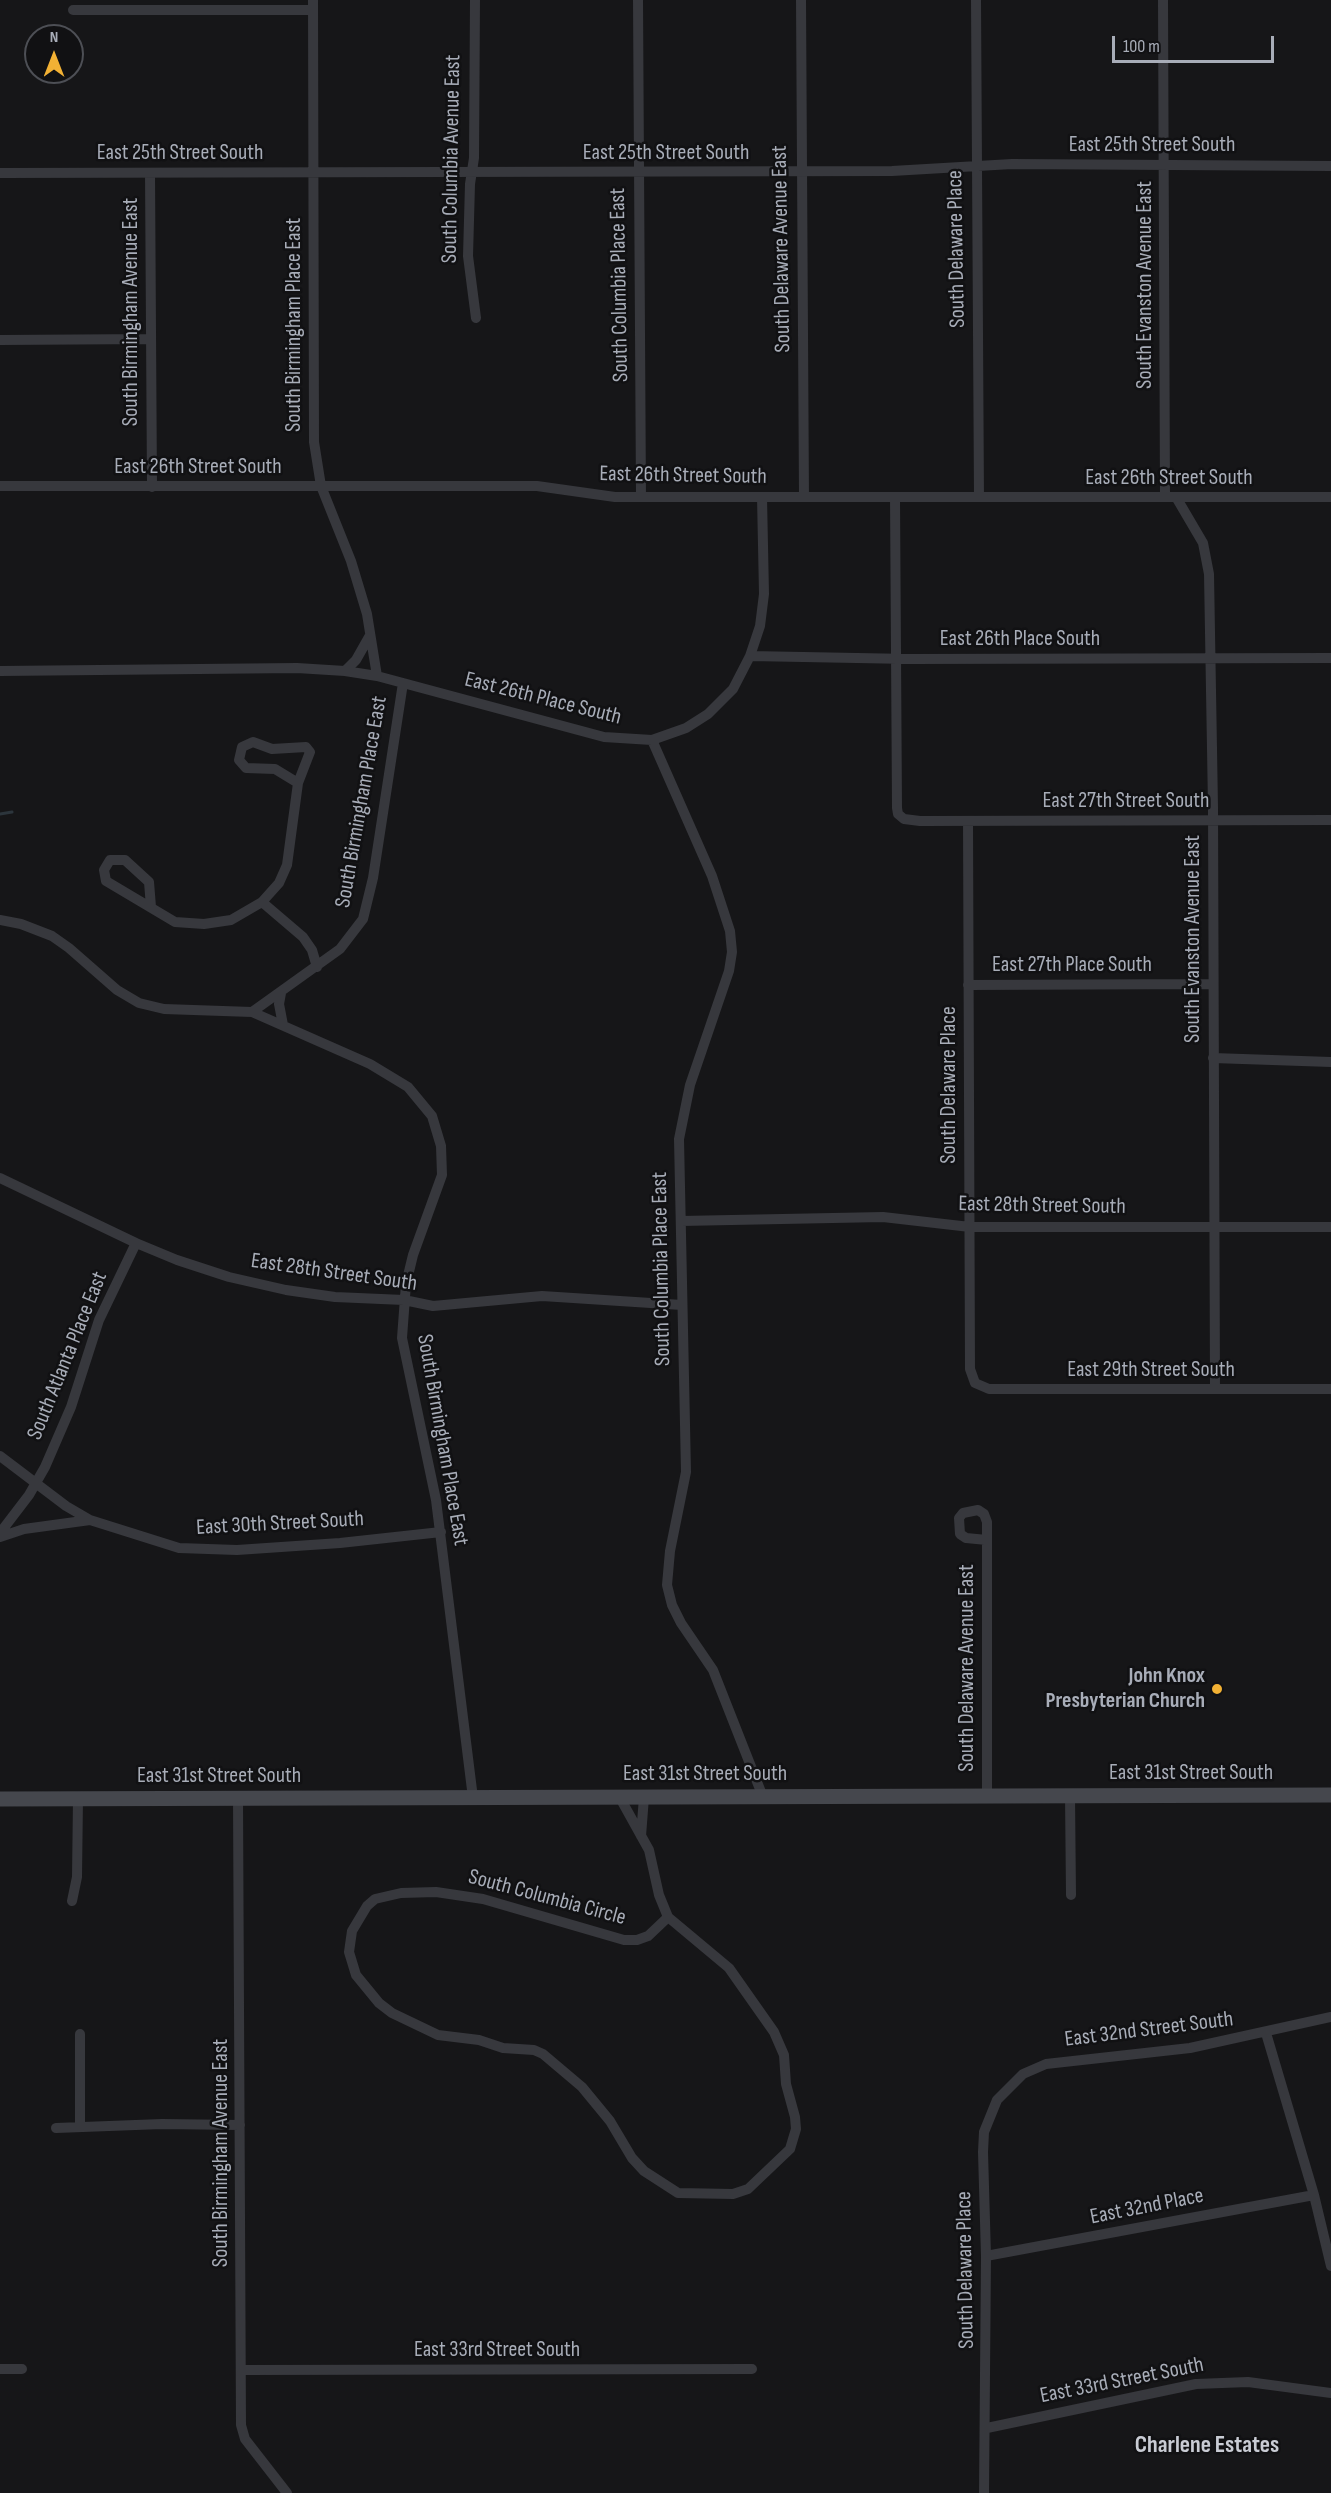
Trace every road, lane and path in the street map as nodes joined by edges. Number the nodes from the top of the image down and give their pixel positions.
1 (475, 0) edge
2 (638, 0) edge
3 (801, 0) edge
4 (976, 0) edge
5 (1164, 0) edge
6 (313, 5) edge
7 (73, 10) dead end
8 (976, 165) junction
9 (1164, 165) junction
10 (1331, 166) edge
11 (472, 172) junction
12 (638, 172) junction
13 (800, 172) junction
14 (0, 173) edge
15 (150, 173) junction
16 (313, 173) junction
17 (476, 318) dead end
18 (150, 339) junction
19 (0, 340) edge
20 (0, 486) edge
21 (321, 486) junction
22 (152, 487) junction
23 (1331, 496) edge
24 (641, 497) junction
25 (762, 497) junction
26 (804, 497) junction
27 (895, 497) junction
28 (979, 497) junction
29 (1170, 497) junction
30 (369, 637) junction
31 (750, 656) junction
32 (896, 658) junction
33 (1210, 658) junction
34 (1331, 658) edge
35 (0, 671) edge
36 (345, 671) junction
37 (376, 676) junction
38 (403, 683) junction
39 (652, 740) junction
40 (298, 783) junction
41 (1331, 820) edge
42 (968, 821) junction
43 (1213, 821) junction
44 (262, 902) junction
45 (151, 907) junction
46 (0, 920) edge
47 (316, 967) junction
48 (1213, 984) junction
49 (968, 985) junction
50 (281, 993) junction
51 (252, 1012) junction
52 (283, 1025) junction
53 (1213, 1058) junction
54 (1331, 1062) edge
55 (0, 1178) edge
56 (681, 1221) junction
57 (970, 1227) junction
58 (1215, 1227) junction
59 (1331, 1227) edge
60 (136, 1243) junction
61 (404, 1300) junction
62 (682, 1305) junction
63 (975, 1383) joint
64 (1215, 1389) junction
65 (1330, 1389) edge
66 (0, 1456) edge
67 (36, 1483) junction
68 (90, 1520) junction
69 (441, 1532) junction
70 (0, 1533) edge
71 (0, 1538) edge
72 (987, 1540) dead end
73 (1331, 1795) edge
74 (619, 1796) junction
75 (987, 1796) junction
76 (1070, 1796) junction
77 (644, 1797) junction
78 (764, 1797) junction
79 (238, 1798) junction
80 (473, 1798) junction
81 (0, 1799) edge
82 (78, 1799) junction
83 (641, 1836) junction
84 (1071, 1895) dead end
85 (72, 1901) dead end
86 (668, 1917) junction
87 (1331, 2017) edge
88 (1266, 2033) junction
89 (80, 2034) dead end
90 (991, 2112) joint
91 (240, 2125) junction
92 (80, 2126) junction
93 (56, 2127) dead end
94 (1314, 2195) junction
95 (986, 2256) junction
96 (1331, 2266) edge
97 (0, 2369) edge
98 (22, 2369) dead end
99 (752, 2369) dead end
100 (242, 2370) junction
101 (1331, 2393) edge
102 (987, 2428) junction
103 (287, 2493) edge
104 (984, 2493) edge

1 - 11 street, South Columbia Avenue East
2 - 12 street, South Columbia Place East
3 - 13 street, South Delaware Avenue East
4 - 8 street, South Delaware Place
5 - 9 street, South Evanston Avenue East
6 - 7 street
6 - 16 street, South Birmingham Place East
8 - 9 street, East 25th Street South
8 - 13 street, East 25th Street South
8 - 28 street, South Delaware Place
9 - 10 street, East 25th Street South
9 - 29 street, South Evanston Avenue East
11 - 12 street, East 25th Street South
11 - 16 street, East 25th Street South
11 - 17 street, South Columbia Avenue East
12 - 13 street, East 25th Street South
12 - 24 street, South Columbia Place East
13 - 26 street, South Delaware Avenue East
14 - 15 street, East 25th Street South
15 - 16 street, East 25th Street South
15 - 18 street, South Birmingham Avenue East
16 - 21 street, South Birmingham Place East
18 - 19 street
18 - 22 street, South Birmingham Avenue East
20 - 22 street, East 26th Street South
21 - 22 street, East 26th Street South
21 - 24 street, East 26th Street South
21 - 30 street, South Birmingham Place East
23 - 29 street, East 26th Street South
24 - 25 street, East 26th Street South
25 - 26 street, East 26th Street South
25 - 31 street
26 - 27 street, East 26th Street South
27 - 28 street, East 26th Street South
27 - 32 street
28 - 29 street, East 26th Street South
29 - 33 street, South Evanston Avenue East
30 - 36 street
30 - 37 street, South Birmingham Place East
31 - 32 street, East 26th Place South
31 - 39 street, East 26th Place South
32 - 33 street, East 26th Place South
32 - 42 street, East 27th Street South
33 - 34 street, East 26th Place South
33 - 43 street, South Evanston Avenue East
35 - 36 street, East 26th Place South
36 - 37 street, East 26th Place South
37 - 38 street, East 26th Place South
38 - 39 street, East 26th Place South
38 - 47 street, South Birmingham Place East
39 - 56 street, South Columbia Place East
40 - 40 street
40 - 44 street
41 - 43 street, East 27th Street South
42 - 43 street, East 27th Street South
42 - 49 street, South Delaware Place
43 - 48 street, South Evanston Avenue East
44 - 45 street
44 - 47 street
45 - 45 street
46 - 51 street
47 - 50 street, South Birmingham Place East
48 - 49 street, East 27th Place South
48 - 53 street, South Evanston Avenue East
49 - 57 street, South Delaware Place
50 - 51 street, South Birmingham Place East
50 - 52 street
51 - 52 street, South Birmingham Place East
52 - 61 street, South Birmingham Place East
53 - 54 street
53 - 58 street, South Evanston Avenue East
55 - 60 street, East 28th Street South
56 - 57 street, East 28th Street South
56 - 62 street, South Columbia Place East
57 - 58 street, East 28th Street South
57 - 63 street, South Delaware Place
58 - 59 street, East 28th Street South
58 - 64 street, South Evanston Avenue East
60 - 61 street, East 28th Street South
60 - 67 street, South Atlanta Place East
61 - 62 street, East 28th Street South
61 - 69 street, South Birmingham Place East
62 - 78 street, South Columbia Place East
63 - 64 street, East 29th Street South
64 - 65 street, East 29th Street South
66 - 67 street
67 - 68 street, East 30th Street South
67 - 70 street
68 - 69 street, East 30th Street South
68 - 71 street, East 30th Street South
69 - 80 street, South Birmingham Place East
72 - 75 street, South Delaware Avenue East
73 - 76 main road, East 31st Street South
74 - 77 main road, East 31st Street South
74 - 80 main road, East 31st Street South
74 - 83 street, South Columbia Circle
75 - 76 main road, East 31st Street South
75 - 78 main road, East 31st Street South
76 - 84 street
77 - 78 main road, East 31st Street South
77 - 83 street, South Columbia Circle
79 - 80 main road, East 31st Street South
79 - 82 main road, East 31st Street South
79 - 91 street, South Birmingham Avenue East
81 - 82 main road, East 31st Street South
82 - 85 street
83 - 86 street, South Columbia Circle
86 - 86 street, South Columbia Circle
87 - 88 street, East 32nd Street South
88 - 90 street, East 32nd Street South
88 - 94 street
89 - 92 street
90 - 95 street, South Delaware Place
91 - 92 street
91 - 100 street, South Birmingham Avenue East
92 - 93 street
94 - 95 street, East 32nd Place
94 - 96 street
95 - 102 street, South Delaware Place
97 - 98 street
99 - 100 street, East 33rd Street South
100 - 103 street, South Birmingham Avenue East
101 - 102 street, East 33rd Street South
102 - 104 street

